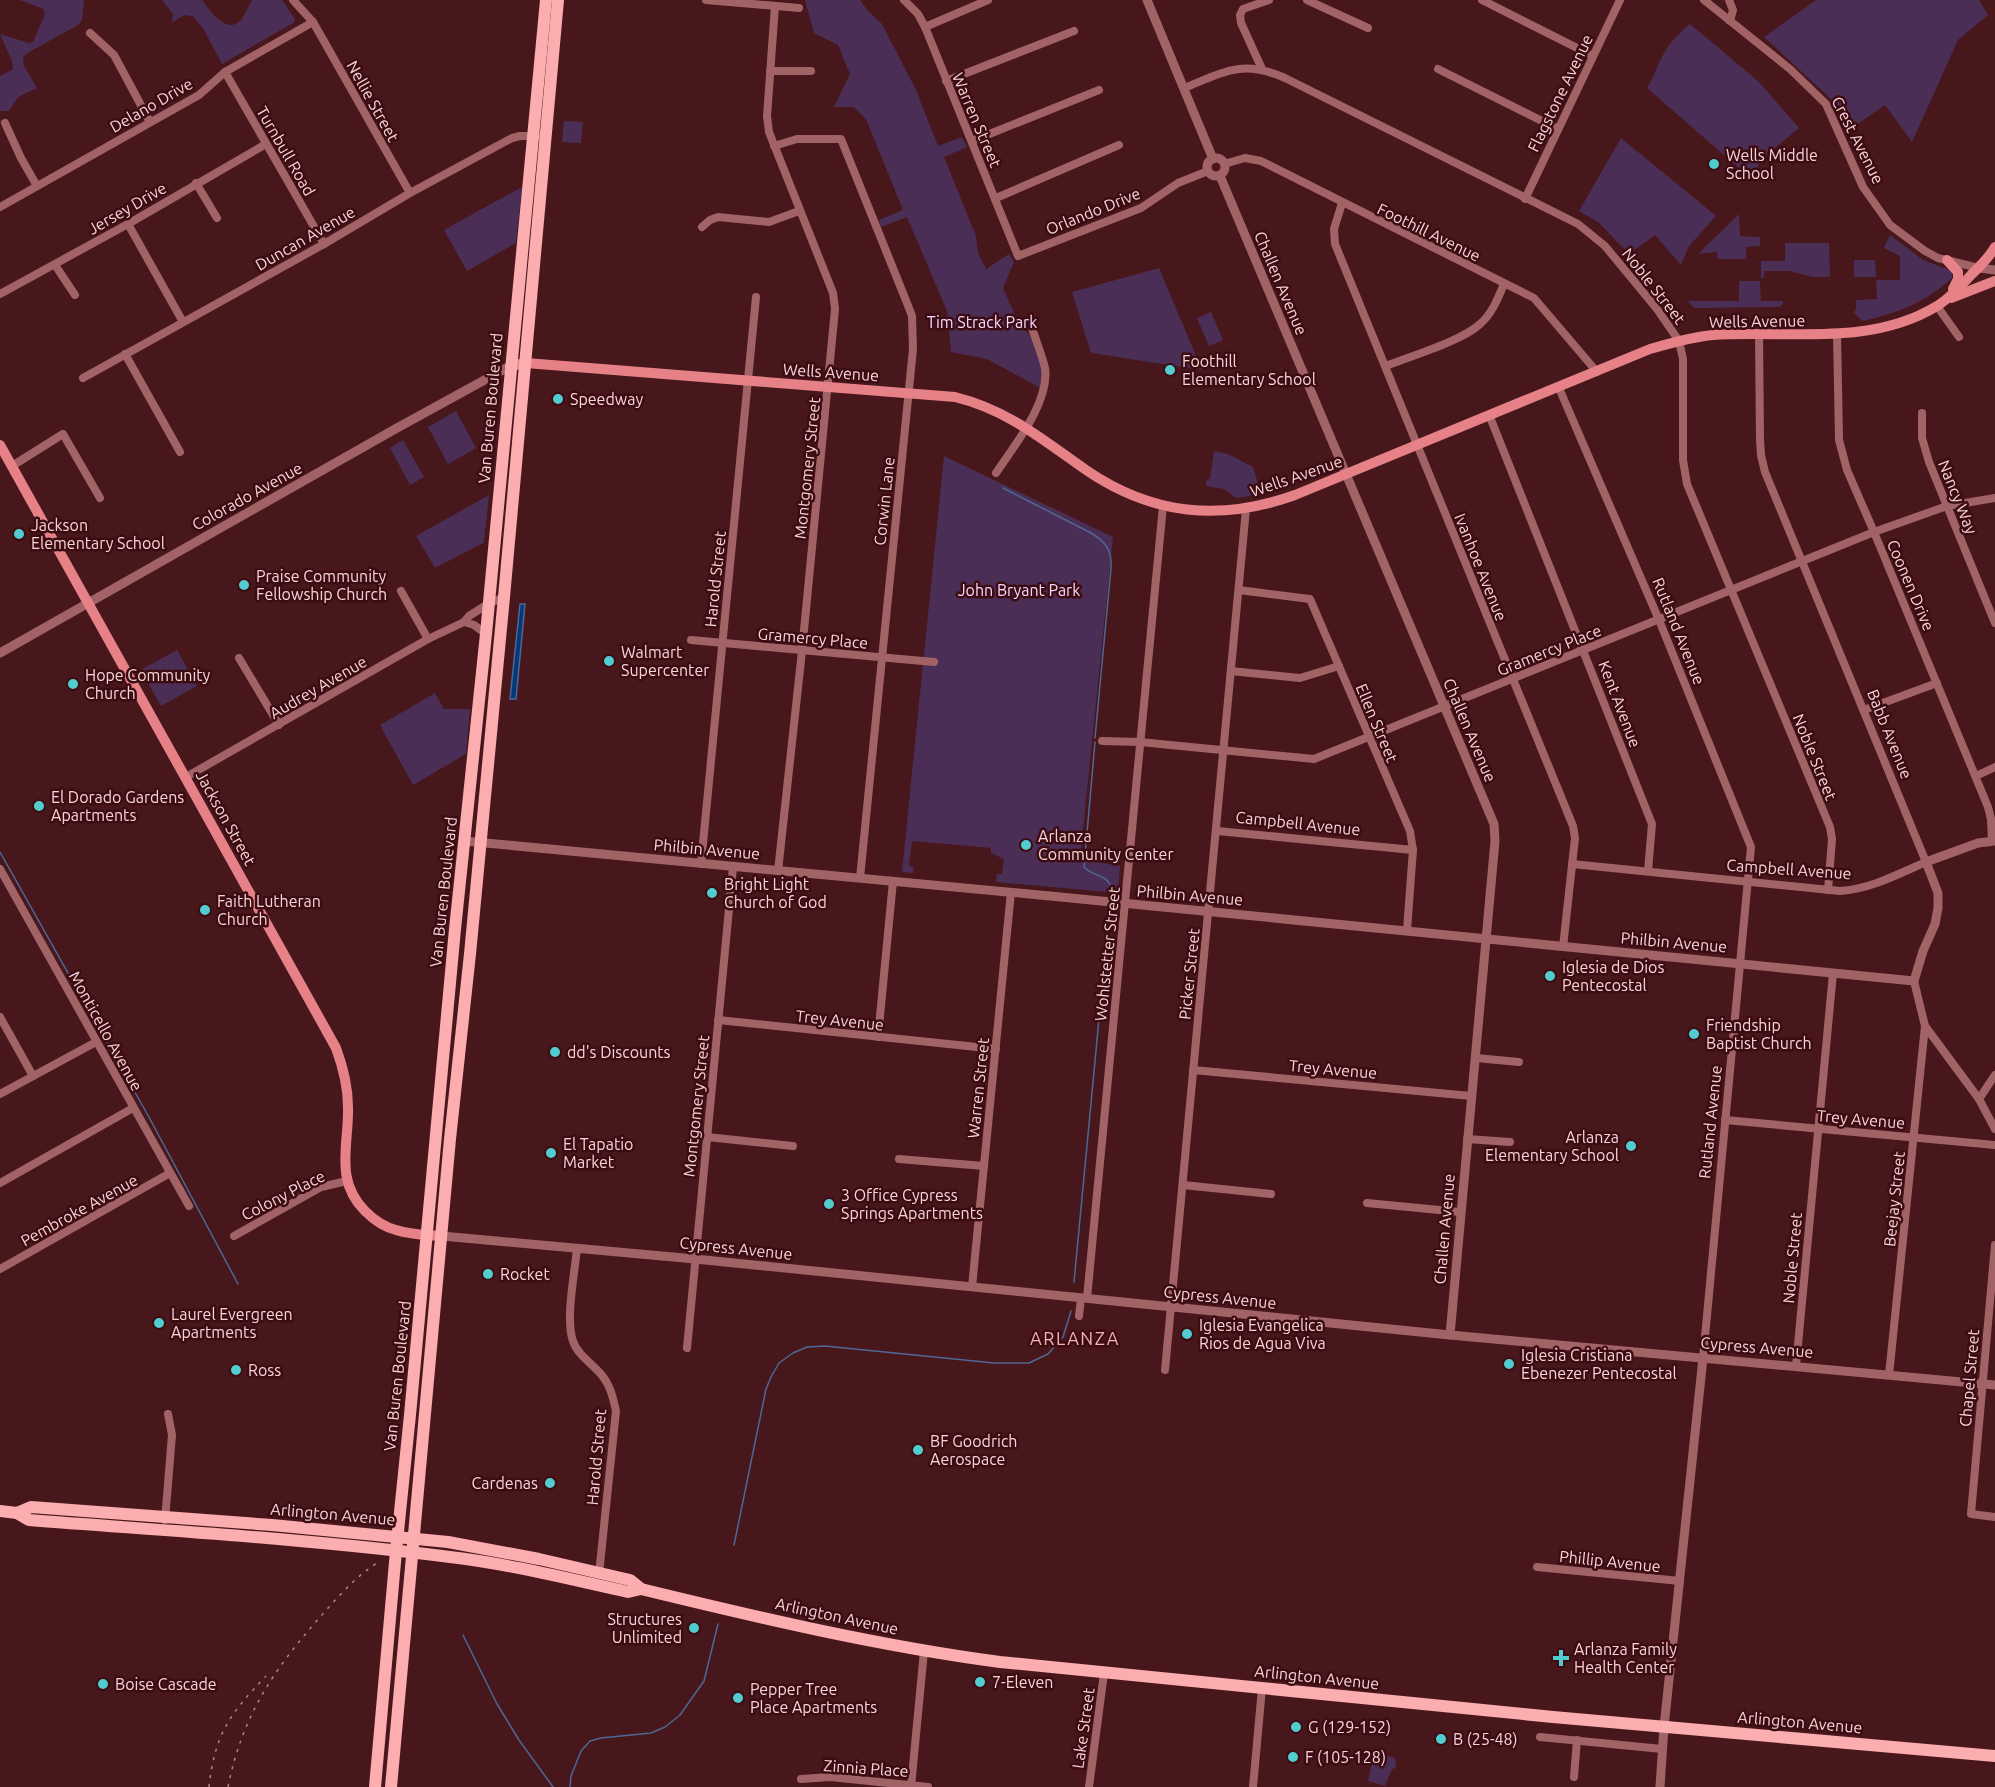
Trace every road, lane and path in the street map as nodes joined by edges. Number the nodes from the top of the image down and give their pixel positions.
1 (293, 0) edge
2 (546, 0) edge
3 (558, 0) edge
4 (706, 0) edge
5 (904, 0) edge
6 (988, 0) edge
7 (1147, 0) edge
8 (1269, 0) edge
9 (1311, 0) edge
10 (1482, 0) edge
11 (1620, 0) edge
12 (1704, 0) edge
13 (1729, 0) edge
14 (775, 6) junction
15 (799, 8) dead end
16 (1730, 21) junction
17 (313, 22) junction
18 (925, 27) junction
19 (1368, 28) dead end
20 (1074, 31) dead end
21 (90, 33) dead end
22 (1593, 56) junction
23 (1262, 69) junction
24 (1438, 69) dead end
25 (770, 71) junction
26 (811, 71) dead end
27 (225, 72) junction
28 (946, 81) junction
29 (1184, 88) junction
30 (1099, 90) dead end
31 (150, 122) junction
32 (5, 123) dead end
33 (1558, 129) junction
34 (539, 136) junction
35 (972, 141) junction
36 (266, 144) junction
37 (1119, 145) dead end
38 (774, 146) junction
39 (1213, 159) junction
40 (1224, 164) junction
41 (1208, 171) junction
42 (1220, 176) junction
43 (196, 183) junction
44 (37, 186) junction
45 (410, 194) junction
46 (996, 198) junction
47 (1525, 199) junction
48 (1342, 203) junction
49 (0, 207) edge
50 (799, 212) junction
51 (217, 218) dead end
52 (128, 224) junction
53 (702, 227) dead end
54 (324, 244) junction
55 (1995, 247) edge
56 (1018, 256) joint
57 (1947, 260) junction
58 (54, 265) junction
59 (1978, 268) junction
60 (1995, 270) edge
61 (1995, 281) edge
62 (1504, 284) junction
63 (0, 294) edge
64 (75, 295) dead end
65 (756, 297) dead end
66 (1943, 302) junction
67 (183, 322) junction
68 (1032, 328) dead end
69 (1759, 334) junction
70 (1837, 334) junction
71 (1959, 337) dead end
72 (1679, 341) junction
73 (125, 354) junction
74 (526, 363) junction
75 (510, 366) junction
76 (1386, 366) junction
77 (1597, 372) junction
78 (83, 378) dead end
79 (749, 381) junction
80 (828, 387) junction
81 (1559, 388) junction
82 (908, 393) junction
83 (1922, 412) dead end
84 (1490, 417) junction
85 (505, 426) junction
86 (1026, 428) junction
87 (0, 445) edge
88 (1417, 446) junction
89 (180, 452) dead end
90 (12, 466) junction
91 (996, 473) dead end
92 (1347, 475) junction
93 (100, 498) dead end
94 (1995, 498) edge
95 (1164, 506) junction
96 (1947, 506) junction
97 (1246, 509) junction
98 (512, 512) junction
99 (1874, 532) junction
100 (1801, 561) junction
101 (1239, 590) junction
102 (1732, 590) junction
103 (401, 591) dead end
104 (504, 597) junction
105 (88, 603) junction
106 (488, 604) junction
107 (1659, 620) junction
108 (464, 622) junction
109 (1995, 623) edge
110 (486, 634) junction
111 (428, 639) junction
112 (691, 640) dead end
113 (722, 644) junction
114 (1584, 650) junction
115 (802, 651) junction
116 (0, 653) edge
117 (882, 657) junction
118 (239, 658) dead end
119 (934, 662) dead end
120 (1339, 666) junction
121 (1231, 671) junction
122 (1513, 679) junction
123 (1937, 683) junction
124 (1444, 706) junction
125 (1864, 710) junction
126 (279, 724) junction
127 (1368, 737) junction
128 (1102, 741) dead end
129 (1140, 742) junction
130 (1224, 750) junction
131 (1995, 767) edge
132 (1976, 776) junction
133 (186, 777) junction
134 (1216, 831) junction
135 (464, 841) junction
136 (1993, 841) edge
137 (481, 843) junction
138 (1413, 850) junction
139 (1926, 862) junction
140 (701, 864) junction
141 (1572, 864) junction
142 (734, 867) junction
143 (0, 869) edge
144 (778, 871) junction
145 (1648, 871) junction
146 (860, 878) junction
147 (893, 881) junction
148 (1747, 882) junction
149 (1828, 890) junction
150 (1011, 892) junction
151 (1125, 904) junction
152 (1209, 912) junction
153 (1407, 930) junction
154 (1487, 939) junction
155 (1563, 946) junction
156 (1740, 963) junction
157 (1833, 973) junction
158 (1914, 981) junction
159 (0, 1017) edge
160 (718, 1020) junction
161 (1925, 1026) junction
162 (878, 1037) junction
163 (96, 1041) junction
164 (445, 1042) junction
165 (460, 1044) junction
166 (996, 1049) junction
167 (1476, 1058) junction
168 (1519, 1062) dead end
169 (1193, 1070) junction
170 (1995, 1075) edge
171 (33, 1076) junction
172 (0, 1094) edge
173 (1471, 1096) junction
174 (1979, 1099) junction
175 (134, 1108) junction
176 (1725, 1120) junction
177 (1818, 1129) junction
178 (1995, 1129) edge
179 (707, 1137) junction
180 (1913, 1137) junction
181 (1467, 1139) junction
182 (1510, 1142) dead end
183 (1995, 1145) edge
184 (793, 1146) dead end
185 (899, 1158) dead end
186 (984, 1166) junction
187 (170, 1173) junction
188 (346, 1181) junction
189 (0, 1183) edge
190 (1183, 1185) junction
191 (1272, 1194) dead end
192 (1366, 1203) dead end
193 (189, 1206) dead end
194 (1460, 1212) junction
195 (427, 1235) junction
196 (234, 1236) dead end
197 (442, 1236) junction
198 (1995, 1245) edge
199 (577, 1248) junction
200 (695, 1259) junction
201 (0, 1269) edge
202 (972, 1287) junction
203 (1084, 1298) junction
204 (1171, 1307) junction
205 (1079, 1316) dead end
206 (1450, 1335) junction
207 (687, 1348) dead end
208 (416, 1355) junction
209 (1703, 1358) junction
210 (1796, 1366) junction
211 (1165, 1370) dead end
212 (1890, 1375) junction
213 (1981, 1384) junction
214 (1995, 1385) edge
215 (168, 1414) dead end
216 (410, 1415) junction
217 (425, 1416) junction
218 (421, 1462) junction
219 (0, 1511) edge
220 (17, 1513) junction
221 (165, 1517) junction
222 (1995, 1517) edge
223 (164, 1531) junction
224 (398, 1536) junction
225 (414, 1538) junction
226 (396, 1551) junction
227 (413, 1553) junction
228 (1537, 1567) dead end
229 (599, 1574) junction
230 (560, 1577) junction
231 (1680, 1581) junction
232 (641, 1589) junction
233 (924, 1651) junction
234 (1104, 1673) junction
235 (1262, 1688) junction
236 (1664, 1727) junction
237 (1540, 1737) dead end
238 (1577, 1740) junction
239 (1662, 1749) junction
240 (1995, 1756) edge
241 (1574, 1777) dead end
242 (801, 1779) dead end
243 (911, 1786) edge
244 (375, 1787) edge
245 (391, 1787) edge
246 (928, 1787) edge
247 (1089, 1787) edge
248 (1253, 1787) edge
249 (1660, 1787) edge

1 - 17 street, Nellie Street
2 - 34 main road, Van Buren Boulevard
3 - 34 main road, Van Buren Boulevard
4 - 14 street
5 - 18 street, Warren Street
6 - 18 street
7 - 29 street
8 - 23 street
9 - 19 street
10 - 22 street
11 - 22 street, Flagstone Avenue
12 - 16 street, Crest Avenue
13 - 16 street
14 - 15 street
14 - 25 street, Montgomery Street
16 - 57 street, Crest Avenue
17 - 27 street, Delano Drive
17 - 45 street, Nellie Street
18 - 28 street, Warren Street
20 - 28 street
21 - 31 street
22 - 33 street, Flagstone Avenue
23 - 29 street, Noble Street
23 - 47 street, Noble Street
24 - 33 street
25 - 26 street
25 - 38 street, Montgomery Street
27 - 31 street, Delano Drive
27 - 36 street, Turnbull Road
28 - 35 street, Warren Street
29 - 39 street
30 - 35 street
31 - 44 street, Delano Drive
32 - 44 street
33 - 47 street, Flagstone Avenue
34 - 45 street, Duncan Avenue
34 - 74 main road, Van Buren Boulevard
34 - 75 main road, Van Buren Boulevard
35 - 46 street, Warren Street
36 - 43 street, Jersey Drive
36 - 54 street, Turnbull Road
37 - 46 street
38 - 50 street, Montgomery Street
38 - 82 street, Corwin Lane
39 - 40 street
39 - 41 street
40 - 42 street
40 - 48 street, Foothill Avenue
41 - 42 street
41 - 56 street, Orlando Drive
42 - 92 street, Challen Avenue
43 - 51 street
43 - 52 street, Jersey Drive
44 - 49 street, Delano Drive
45 - 54 street, Duncan Avenue
46 - 56 street, Warren Street
47 - 72 street, Noble Street
48 - 62 street, Foothill Avenue
48 - 76 street, Ivanhoe Avenue
50 - 53 street
50 - 80 street, Montgomery Street
52 - 58 street, Jersey Drive
52 - 67 street
54 - 67 street, Duncan Avenue
55 - 59 main road, Wells Avenue
57 - 59 street, Crest Avenue
57 - 66 main road
58 - 63 street, Jersey Drive
58 - 64 street
59 - 60 street, Crest Avenue
59 - 66 main road, Wells Avenue
61 - 66 main road
62 - 76 street
62 - 77 street, Foothill Avenue
65 - 79 street, Harold Street
66 - 70 main road, Wells Avenue
66 - 71 street
67 - 73 street, Duncan Avenue
68 - 86 street
69 - 70 main road, Wells Avenue
69 - 72 main road, Wells Avenue
69 - 100 street, Babb Avenue
70 - 99 street, Coonen Drive
72 - 77 main road, Wells Avenue
72 - 102 street, Noble Street
73 - 78 street, Duncan Avenue
73 - 89 street
74 - 75 main road, Wells Avenue
74 - 79 main road, Wells Avenue
74 - 98 main road, Van Buren Boulevard
75 - 85 main road, Van Buren Boulevard
75 - 105 street, Colorado Avenue
76 - 88 street, Ivanhoe Avenue
77 - 81 main road, Wells Avenue
79 - 80 main road, Wells Avenue
79 - 113 street, Harold Street
80 - 82 main road, Wells Avenue
80 - 115 street, Montgomery Street
81 - 84 main road, Wells Avenue
81 - 107 street, Rutland Avenue
82 - 86 main road, Wells Avenue
82 - 117 street, Corwin Lane
83 - 96 street, Nancy Way
84 - 88 main road, Wells Avenue
84 - 114 street, Kent Avenue
85 - 98 main road
85 - 106 main road, Van Buren Boulevard
86 - 91 street
86 - 95 main road, Wells Avenue
87 - 90 main road, Jackson Street
88 - 92 main road, Wells Avenue
88 - 122 street, Ivanhoe Avenue
90 - 93 street
90 - 105 main road, Jackson Street
92 - 97 main road, Wells Avenue
92 - 124 street, Challen Avenue
94 - 96 street, Gramercy Place
95 - 97 main road, Wells Avenue
95 - 129 street, Wohlstetter Street
96 - 99 street, Gramercy Place
96 - 109 street, Nancy Way
97 - 101 street, Picker Street
98 - 104 main road, Van Buren Boulevard
99 - 100 street, Gramercy Place
99 - 123 street, Coonen Drive
100 - 102 street, Gramercy Place
100 - 125 street, Babb Avenue
101 - 120 street, Ellen Street
101 - 121 street, Picker Street
102 - 107 street, Gramercy Place
102 - 149 street, Noble Street
103 - 111 street
104 - 106 street, Audrey Avenue
104 - 137 main road, Van Buren Boulevard
105 - 116 street, Colorado Avenue
105 - 133 main road, Jackson Street
106 - 108 street, Audrey Avenue
106 - 110 main road, Van Buren Boulevard
107 - 114 street, Gramercy Place
107 - 148 street, Rutland Avenue
108 - 110 street
108 - 111 street, Audrey Avenue
110 - 135 main road, Van Buren Boulevard
111 - 126 street, Audrey Avenue
112 - 113 street, Gramercy Place
113 - 115 street, Gramercy Place
113 - 140 street, Harold Street
114 - 122 street, Gramercy Place
114 - 145 street, Kent Avenue
115 - 117 street, Gramercy Place
115 - 144 street, Montgomery Street
117 - 119 street, Gramercy Place
117 - 146 street, Corwin Lane
118 - 126 street
120 - 121 street
120 - 127 street, Ellen Street
121 - 130 street, Picker Street
122 - 124 street, Gramercy Place
122 - 141 street, Ivanhoe Avenue
123 - 125 street
123 - 132 street, Coonen Drive
124 - 127 street, Gramercy Place
124 - 154 street, Challen Avenue
125 - 139 street, Babb Avenue
126 - 133 street, Audrey Avenue
127 - 130 street, Gramercy Place
127 - 138 street, Ellen Street
128 - 129 street, Gramercy Place
129 - 130 street, Gramercy Place
129 - 151 street, Wohlstetter Street
130 - 134 street, Picker Street
131 - 132 street
132 - 136 street, Coonen Drive
133 - 188 main road, Jackson Street
134 - 138 street, Campbell Avenue
134 - 152 street, Picker Street
135 - 137 street, Philbin Avenue
135 - 164 main road, Van Buren Boulevard
136 - 139 street, Campbell Avenue
137 - 140 street, Philbin Avenue
137 - 165 main road, Van Buren Boulevard
138 - 153 street, Ellen Street
139 - 149 street, Campbell Avenue
139 - 158 street, Babb Avenue
140 - 142 street, Philbin Avenue
141 - 145 street, Campbell Avenue
141 - 155 street, Ivanhoe Avenue
142 - 144 street, Philbin Avenue
142 - 160 street, Montgomery Street
143 - 163 street, Monticello Avenue
144 - 146 street, Philbin Avenue
145 - 148 street, Campbell Avenue
146 - 147 street, Philbin Avenue
147 - 150 street, Philbin Avenue
147 - 162 street
148 - 149 street, Campbell Avenue
148 - 156 street, Rutland Avenue
150 - 151 street, Philbin Avenue
150 - 166 street, Warren Street
151 - 152 street, Philbin Avenue
151 - 203 street, Wohlstetter Street
152 - 153 street, Philbin Avenue
152 - 169 street, Picker Street
153 - 154 street, Philbin Avenue
154 - 155 street, Philbin Avenue
154 - 167 street, Challen Avenue
155 - 156 street, Philbin Avenue
156 - 157 street, Philbin Avenue
156 - 176 street, Rutland Avenue
157 - 158 street, Philbin Avenue
157 - 177 street, Noble Street
158 - 161 street
159 - 171 street
160 - 162 street, Trey Avenue
160 - 179 street, Montgomery Street
161 - 174 street
161 - 180 street, Beejay Street
162 - 166 street, Trey Avenue
163 - 171 street
163 - 175 street, Monticello Avenue
164 - 165 main road
164 - 195 main road, Van Buren Boulevard
165 - 197 main road, Van Buren Boulevard
166 - 186 street, Warren Street
167 - 168 street
167 - 173 street, Challen Avenue
169 - 173 street, Trey Avenue
169 - 190 street, Picker Street
170 - 174 street
171 - 172 street
173 - 181 street, Challen Avenue
174 - 178 street
175 - 187 street, Monticello Avenue
175 - 189 street
176 - 177 street, Trey Avenue
176 - 209 street, Rutland Avenue
177 - 180 street, Trey Avenue
177 - 210 street, Noble Street
179 - 184 street
179 - 200 street, Montgomery Street
180 - 183 street, Trey Avenue
180 - 212 street, Beejay Street
181 - 182 street
181 - 194 street, Challen Avenue
185 - 186 street
186 - 202 street, Warren Street
187 - 193 street, Monticello Avenue
187 - 201 street, Pembroke Avenue
188 - 195 main road
188 - 196 street, Colony Place
190 - 191 street
190 - 204 street, Picker Street
192 - 194 street
194 - 206 street, Challen Avenue
195 - 197 main road
195 - 208 main road, Van Buren Boulevard
197 - 199 street, Cypress Avenue
197 - 217 main road, Van Buren Boulevard
198 - 213 street, Chapel Street
199 - 200 street, Cypress Avenue
199 - 229 street, Harold Street
200 - 202 street, Cypress Avenue
200 - 207 street, Montgomery Street
202 - 203 street, Cypress Avenue
203 - 204 street, Cypress Avenue
203 - 205 street, Wohlstetter Street
204 - 206 street, Cypress Avenue
204 - 211 street, Picker Street
206 - 209 street, Cypress Avenue
208 - 216 main road, Van Buren Boulevard
208 - 217 main road
209 - 210 street, Cypress Avenue
209 - 231 street, Rutland Avenue
210 - 212 street, Cypress Avenue
212 - 213 street, Cypress Avenue
213 - 214 street, Cypress Avenue
213 - 222 street, Chapel Street
215 - 221 street
216 - 218 main road
216 - 224 main road, Van Buren Boulevard
217 - 218 main road, Van Buren Boulevard
218 - 225 main road, Van Buren Boulevard
219 - 220 main road, Arlington Avenue
220 - 221 main road, Arlington Avenue
220 - 223 main road, Arlington Avenue
221 - 223 street
221 - 224 main road, Arlington Avenue
223 - 226 main road, Arlington Avenue
224 - 225 main road, Arlington Avenue
224 - 226 main road, Van Buren Boulevard
225 - 227 main road, Van Buren Boulevard
225 - 229 main road, Arlington Avenue
226 - 227 main road, Arlington Avenue
226 - 244 main road, Van Buren Boulevard
227 - 230 main road, Arlington Avenue
227 - 245 main road, Van Buren Boulevard
228 - 231 street, Phillip Avenue
229 - 230 main road
229 - 232 main road, Arlington Avenue
230 - 232 main road, Arlington Avenue
231 - 236 street, Rutland Avenue
232 - 233 main road, Arlington Avenue
233 - 234 main road, Arlington Avenue
233 - 243 street
234 - 235 main road, Arlington Avenue
234 - 247 street, Lake Street
235 - 236 main road, Arlington Avenue
235 - 248 street
236 - 239 street, Rutland Avenue
236 - 240 main road, Arlington Avenue
237 - 238 street
238 - 239 street
238 - 241 street
239 - 249 street, Rutland Avenue
242 - 243 street, Zinnia Place
243 - 246 street, Zinnia Place

